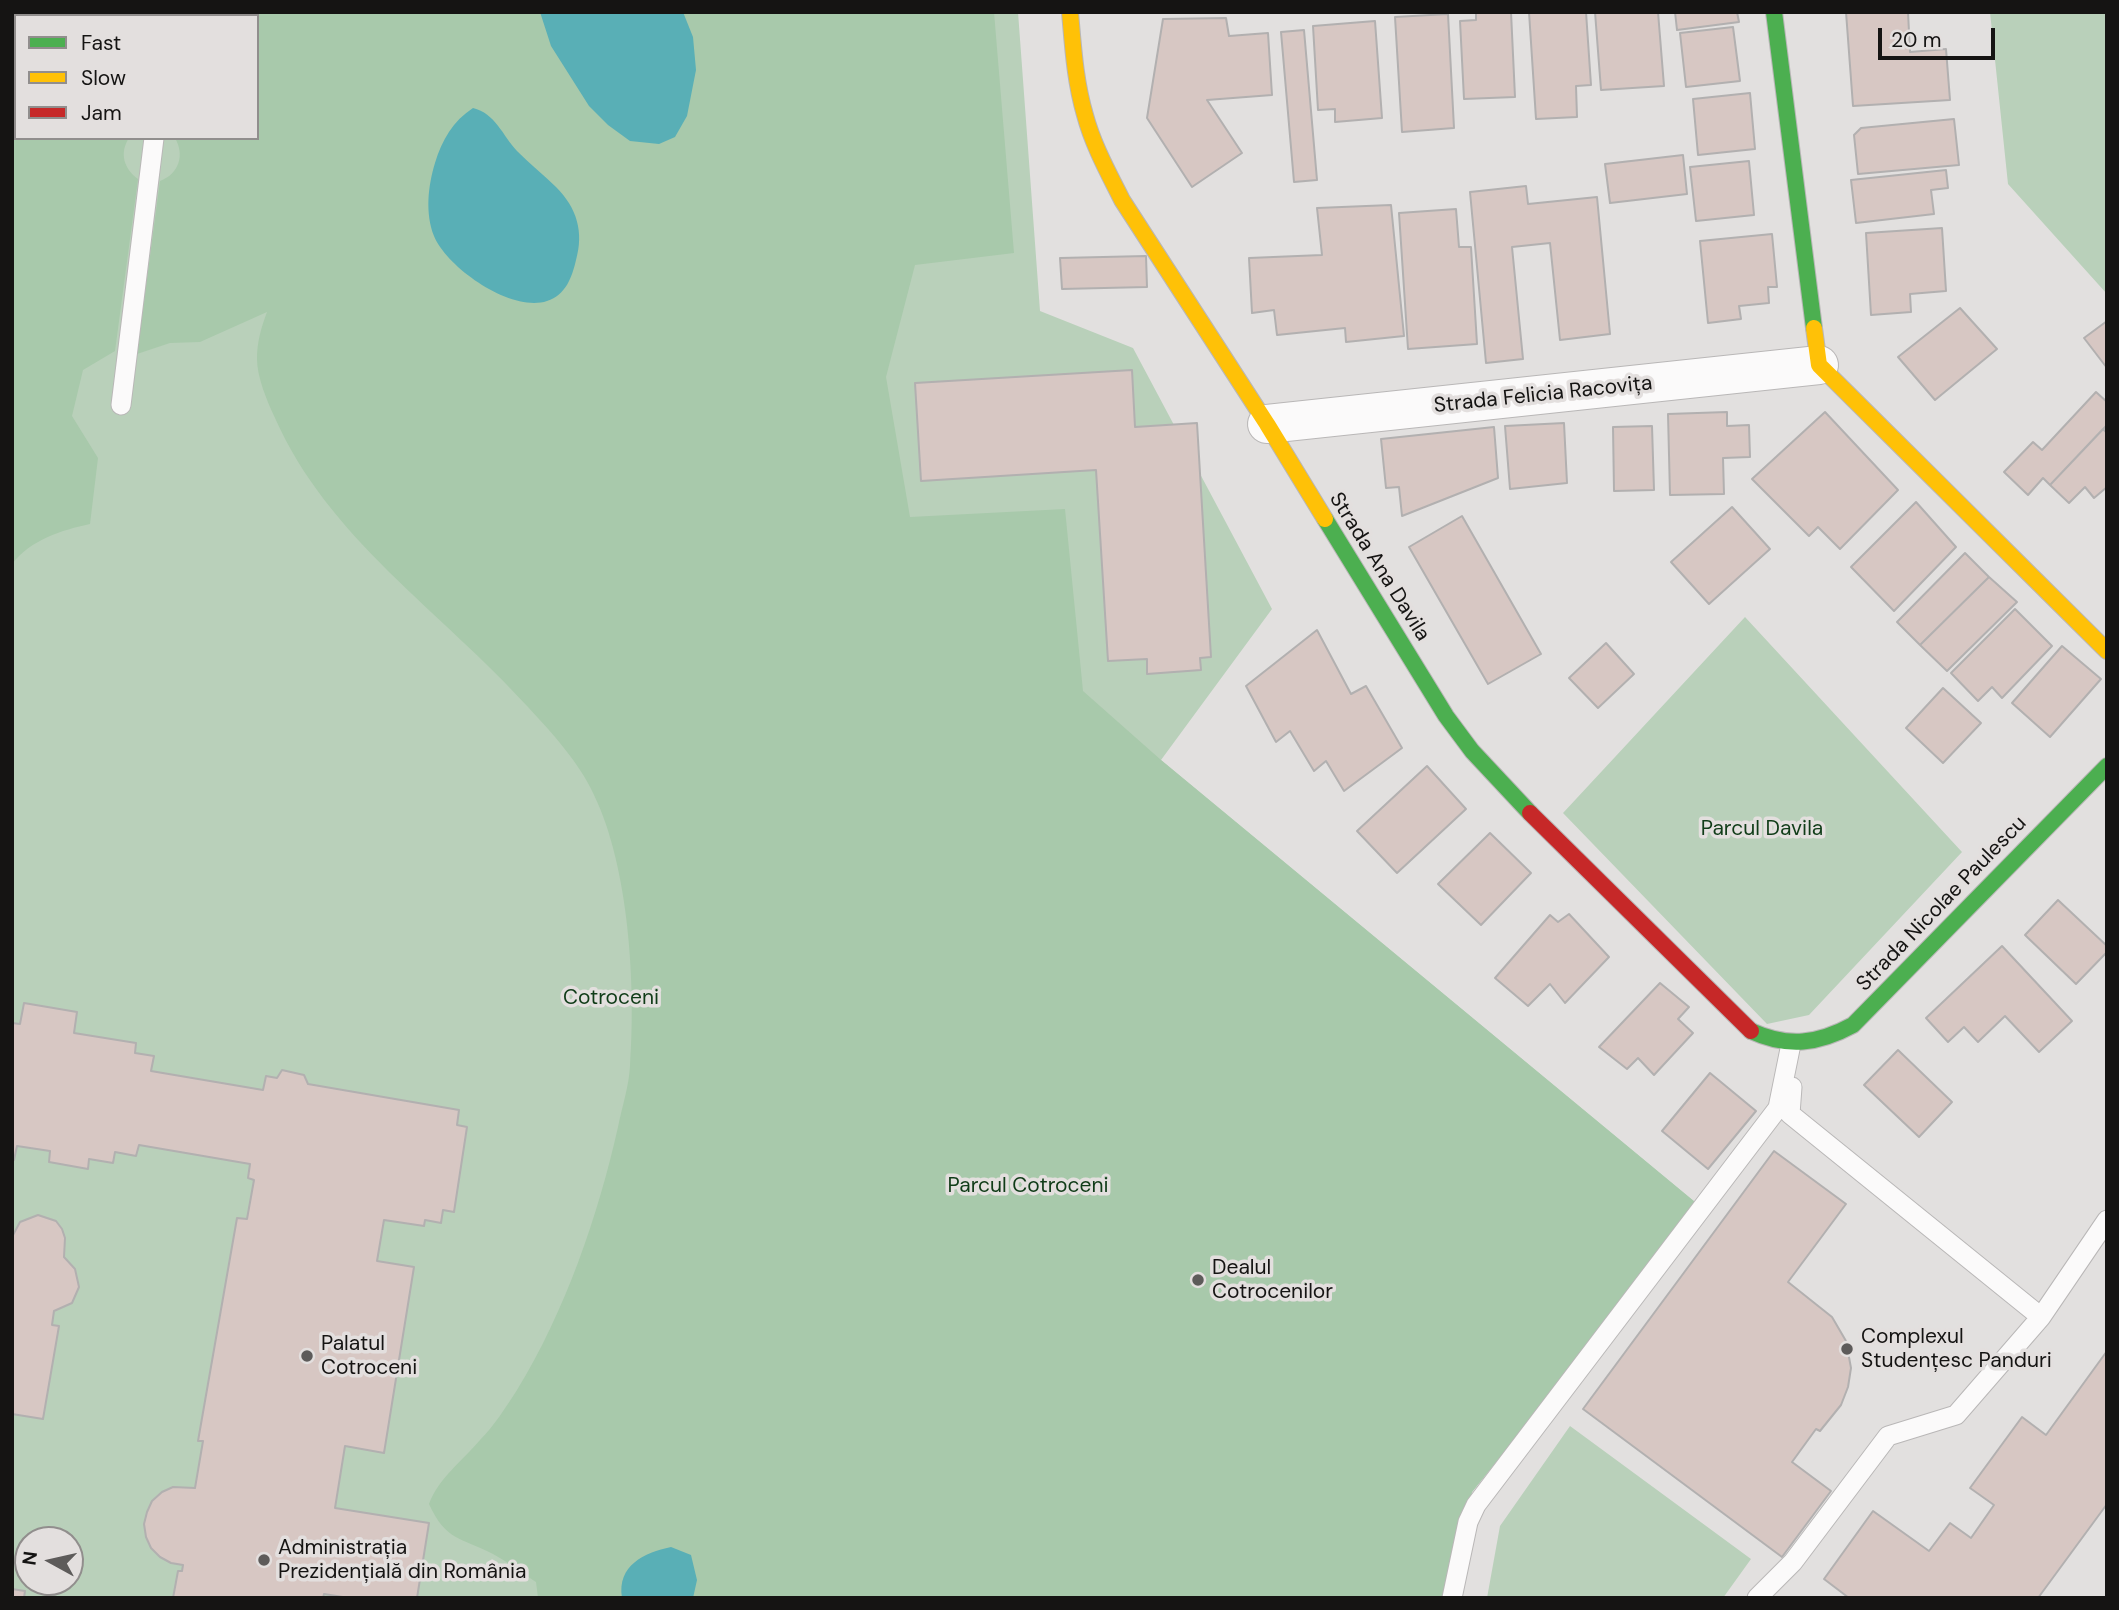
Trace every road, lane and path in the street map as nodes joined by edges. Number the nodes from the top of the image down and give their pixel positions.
1 (1070, 12) edge
2 (1774, 12) edge
3 (154, 140) edge
4 (1819, 365) junction
5 (121, 405) dead end
6 (1267, 424) junction
7 (2107, 651) edge
8 (2107, 766) edge
9 (1791, 1044) junction
10 (2107, 1220) edge
11 (2041, 1317) junction
12 (1452, 1598) edge
13 (1757, 1598) edge

1 - 6 street, Strada Ana Davila
2 - 4 street
3 - 5 lane
4 - 6 street, Strada Felicia Racovița
4 - 7 street
6 - 9 street, Strada Ana Davila
8 - 9 street, Strada Nicolae Paulescu
9 - 11 lane
9 - 12 lane
10 - 11 lane
11 - 13 lane

